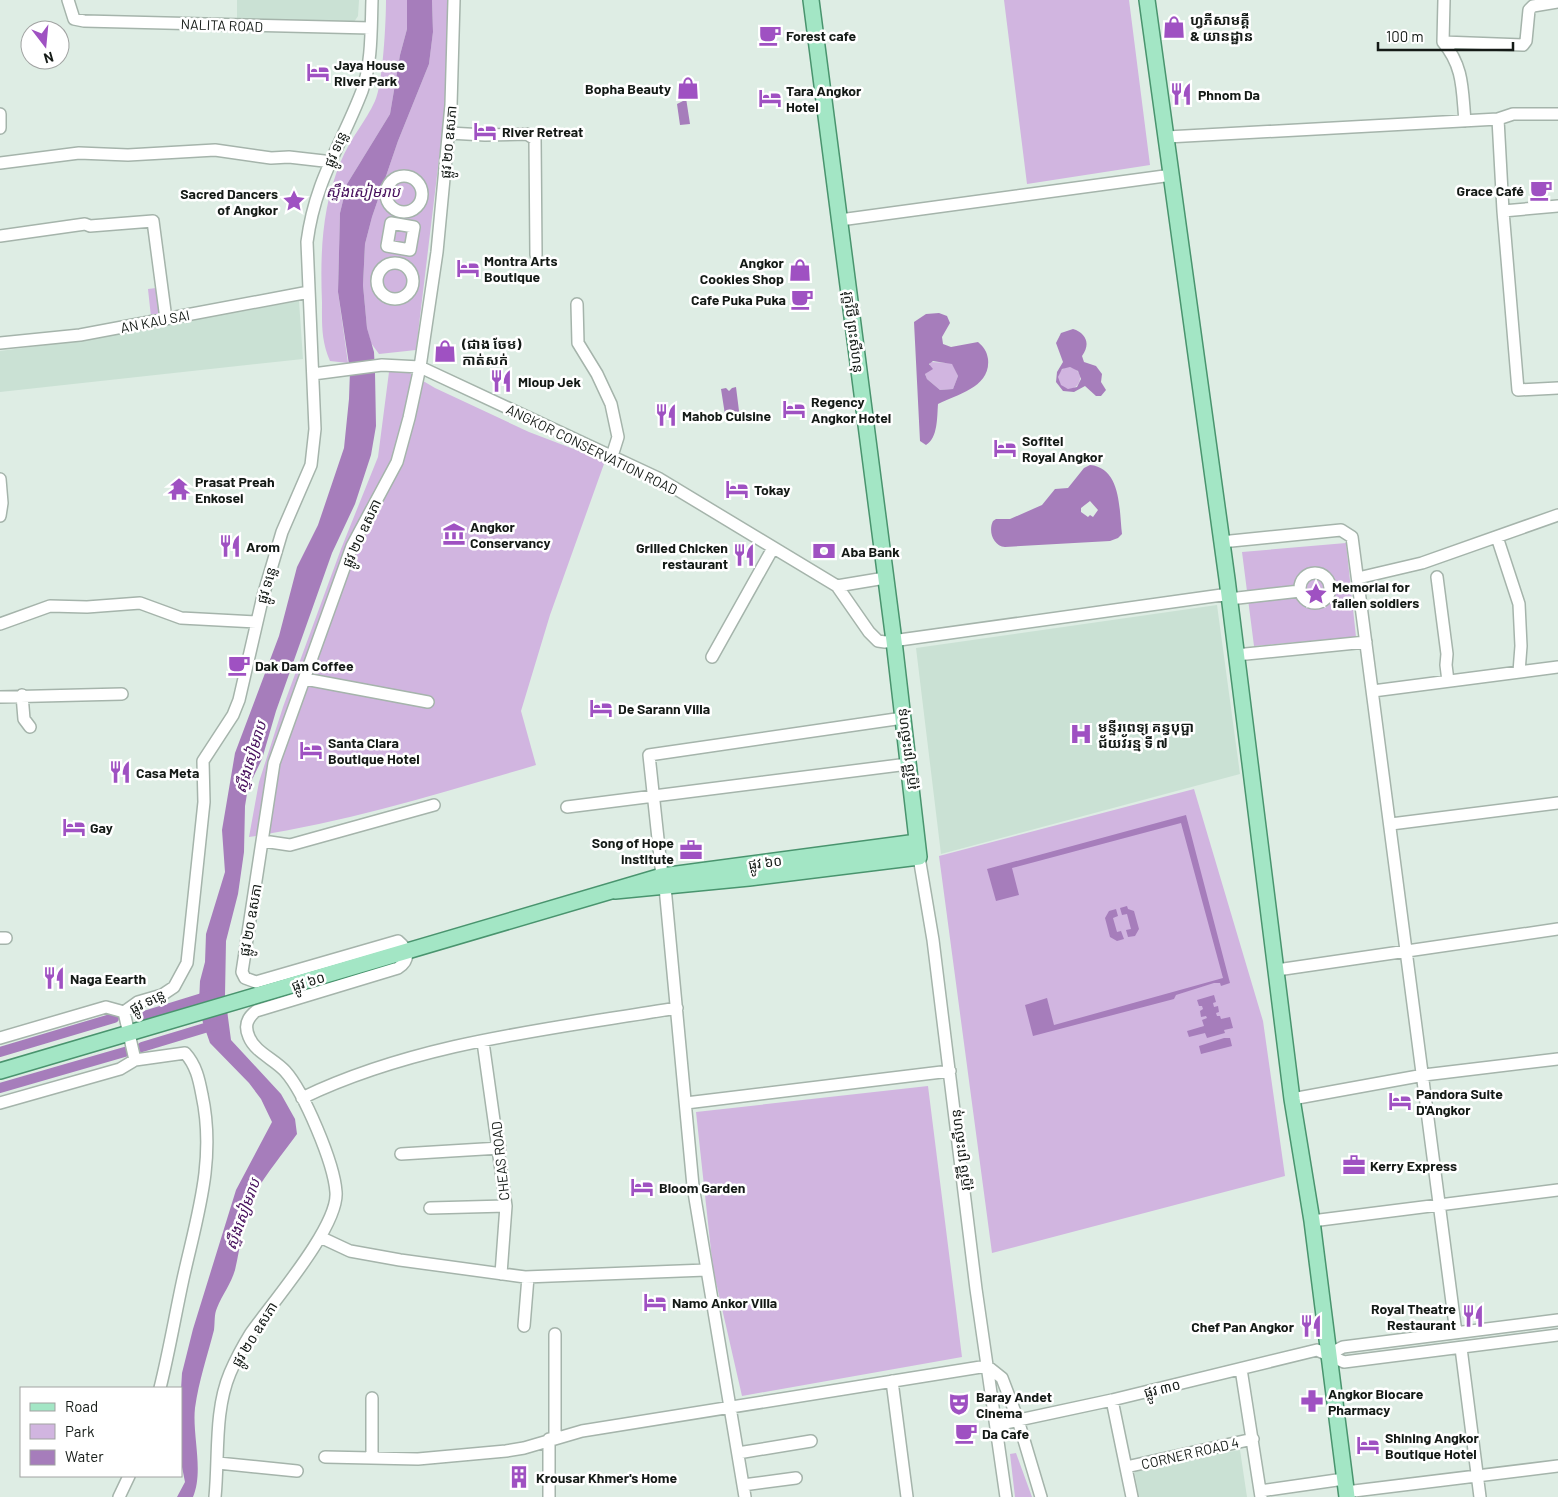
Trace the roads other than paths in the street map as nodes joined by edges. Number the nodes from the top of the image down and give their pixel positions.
1 (68, 0) edge
2 (372, 0) edge
3 (454, 0) edge
4 (811, 0) edge
5 (1147, 0) edge
6 (1444, 0) edge
7 (1558, 2) edge
8 (371, 28) junction
9 (1443, 42) junction
10 (1558, 114) edge
11 (1498, 119) junction
12 (1465, 121) junction
13 (449, 132) junction
14 (1167, 137) junction
15 (0, 163) edge
16 (328, 163) junction
17 (1172, 176) junction
18 (1558, 206) edge
19 (1503, 211) junction
20 (840, 220) junction
21 (0, 236) edge
22 (536, 255) dead end
23 (309, 292) junction
24 (577, 304) dead end
25 (166, 319) junction
26 (0, 342) edge
27 (420, 367) junction
28 (313, 374) junction
29 (1558, 388) edge
30 (612, 456) junction
31 (0, 479) edge
32 (1558, 515) edge
33 (0, 516) edge
34 (1497, 537) junction
35 (1221, 542) junction
36 (773, 548) junction
37 (1437, 577) dead end
38 (885, 578) junction
39 (1358, 578) junction
40 (837, 586) junction
41 (1300, 591) dead end
42 (1229, 596) junction
43 (257, 622) junction
44 (0, 624) edge
45 (894, 641) junction
46 (1366, 642) junction
47 (1236, 655) junction
48 (712, 657) dead end
49 (1558, 668) edge
50 (1519, 672) junction
51 (305, 679) junction
52 (1448, 681) junction
53 (1373, 691) junction
54 (122, 694) dead end
55 (22, 695) junction
56 (0, 697) edge
57 (428, 702) dead end
58 (903, 718) junction
59 (30, 727) dead end
60 (908, 764) junction
61 (654, 796) junction
62 (1558, 803) edge
63 (434, 805) dead end
64 (567, 807) dead end
65 (1391, 824) junction
66 (263, 841) junction
67 (918, 849) junction
68 (664, 881) junction
69 (1558, 929) edge
70 (1408, 949) junction
71 (406, 952) junction
72 (1277, 970) junction
73 (678, 1008) junction
74 (124, 1012) junction
75 (128, 1034) junction
76 (0, 1038) edge
77 (483, 1042) junction
78 (1558, 1059) edge
79 (135, 1060) junction
80 (0, 1071) edge
81 (950, 1071) junction
82 (1424, 1075) junction
83 (302, 1098) junction
84 (1292, 1099) junction
85 (0, 1103) edge
86 (686, 1103) junction
87 (500, 1148) junction
88 (401, 1154) dead end
89 (1558, 1190) edge
90 (1439, 1204) junction
91 (506, 1206) junction
92 (430, 1208) dead end
93 (1312, 1221) junction
94 (320, 1237) junction
95 (706, 1270) junction
96 (501, 1274) junction
97 (528, 1277) junction
98 (1558, 1320) edge
99 (524, 1326) dead end
100 (1456, 1333) junction
101 (555, 1334) dead end
102 (1558, 1335) edge
103 (1461, 1348) junction
104 (1327, 1355) junction
105 (987, 1366) junction
106 (1241, 1369) junction
107 (892, 1381) junction
108 (160, 1387) edge
109 (372, 1398) dead end
110 (1112, 1400) junction
111 (731, 1407) junction
112 (1018, 1420) junction
113 (996, 1425) junction
114 (552, 1438) junction
115 (1253, 1439) junction
116 (811, 1441) dead end
117 (738, 1453) junction
118 (325, 1457) dead end
119 (372, 1458) junction
120 (218, 1463) junction
121 (1558, 1466) edge
122 (1126, 1467) junction
123 (297, 1472) dead end
124 (1478, 1475) junction
125 (128, 1477) edge
126 (796, 1478) dead end
127 (1346, 1489) edge
128 (744, 1491) edge
129 (1261, 1494) edge
130 (119, 1497) edge
131 (215, 1497) edge
132 (549, 1497) edge
133 (907, 1497) edge
134 (1006, 1497) edge
135 (1041, 1497) edge
136 (1132, 1497) edge
137 (1480, 1497) edge

1 - 8 street, NALITA ROAD
2 - 8 street, ផ្លូវ ទន្លេ
3 - 13 street, ផ្លូវ ២០ ឧសភា
4 - 20 main road, រុក្ខវិថី ព្រះសីហនុ
5 - 14 main road
6 - 9 street
7 - 9 street
8 - 16 street, ផ្លូវ ទន្លេ
9 - 12 street
10 - 11 street
11 - 12 street
11 - 19 street
12 - 14 street
13 - 22 street
13 - 27 street, ផ្លូវ ២០ ឧសភា
14 - 17 main road
15 - 16 street
16 - 23 street, ផ្លូវ ទន្លេ
17 - 20 street
17 - 35 main road
18 - 19 street
19 - 29 street
20 - 38 main road, រុក្ខវិថី ព្រះសីហនុ
21 - 25 street
23 - 25 street, AN KAU SAI
23 - 28 street, ផ្លូវ ទន្លេ
24 - 30 street
25 - 26 street, AN KAU SAI
27 - 28 street
27 - 30 street, ANGKOR CONSERVATION ROAD
27 - 51 street, ផ្លូវ ២០ ឧសភា
28 - 43 street, ផ្លូវ ទន្លេ
30 - 36 street, ANGKOR CONSERVATION ROAD
31 - 33 street
32 - 34 street
34 - 39 street
34 - 50 street
35 - 39 street
35 - 42 main road
36 - 40 street, ANGKOR CONSERVATION ROAD
36 - 48 street
37 - 52 street
38 - 40 street
38 - 45 main road, រុក្ខវិថី ព្រះសីហនុ
39 - 46 street
40 - 45 street
41 - 42 street
42 - 45 street
42 - 47 main road
43 - 44 street
43 - 74 street, ផ្លូវ ទន្លេ
45 - 58 main road, រុក្ខវិថី ព្រះសីហនុ
46 - 47 street
46 - 53 street
47 - 72 main road
49 - 50 street
50 - 52 street
51 - 57 street
51 - 66 street, ផ្លូវ ២០ ឧសភា
52 - 53 street
53 - 65 street
54 - 55 street
55 - 56 street
55 - 59 street
58 - 60 main road, រុក្ខវិថី ព្រះសីហនុ
58 - 61 street
60 - 61 street
60 - 67 main road, រុក្ខវិថី ព្រះសីហនុ
61 - 64 street
61 - 68 street
62 - 65 street
63 - 66 street
65 - 70 street
66 - 71 street, ផ្លូវ ២០ ឧសភា
67 - 68 main road, ផ្លូវ ៦០
67 - 81 street, រុក្ខវិថី ព្រះសីហនុ
68 - 71 main road, ផ្លូវ ៦០
68 - 73 street
69 - 70 street
70 - 72 street
70 - 82 street
71 - 75 main road, ផ្លូវ ៦០
71 - 83 street, ផ្លូវ ២០ ឧសភា
72 - 84 main road
73 - 77 street
73 - 86 street
74 - 75 street
74 - 76 street, ផ្លូវ ទន្លេ
75 - 79 street
75 - 80 main road, ផ្លូវ ៦០
77 - 83 street
77 - 87 street, CHEAS ROAD
78 - 82 street
79 - 85 street
79 - 108 street
81 - 86 street
81 - 105 street, រុក្ខវិថី ព្រះសីហនុ
82 - 84 street
82 - 90 street
83 - 94 street, ផ្លូវ ២០ ឧសភា
84 - 93 main road
86 - 95 street
87 - 88 street
87 - 91 street, CHEAS ROAD
89 - 90 street
90 - 93 street
90 - 100 street
91 - 92 street, CHEAS ROAD
91 - 96 street
93 - 104 main road
94 - 96 street
94 - 120 street, ផ្លូវ ២០ ឧសភា
95 - 97 street
95 - 111 street
96 - 97 street
97 - 99 street
98 - 100 street, ផ្លូវ ៣០
100 - 104 street, ផ្លូវ ៣០
101 - 114 street
102 - 103 street, ផ្លូវ ៣០
103 - 104 street, ផ្លូវ ៣០
103 - 124 street
104 - 106 street, ផ្លូវ ៣០
104 - 127 main road
105 - 107 street
105 - 112 street
105 - 113 street, រុក្ខវិថី ព្រះសីហនុ
106 - 110 street, ផ្លូវ ៣០
106 - 115 street
107 - 111 street
107 - 133 street
109 - 119 street
110 - 112 street, ផ្លូវ ៣០
110 - 122 street
111 - 114 street
111 - 117 street
112 - 113 street, ផ្លូវ ៣០
112 - 135 street
113 - 134 street, រុក្ខវិថី ព្រះសីហនុ
114 - 119 street
114 - 132 street
115 - 122 street, CORNER ROAD 4
115 - 129 street
116 - 117 street
117 - 128 street
118 - 119 street
120 - 123 street
120 - 131 street, ផ្លូវ ២០ ឧសភា
121 - 124 street
122 - 136 street
124 - 127 street
124 - 137 street
125 - 130 street
126 - 128 street
127 - 129 street

